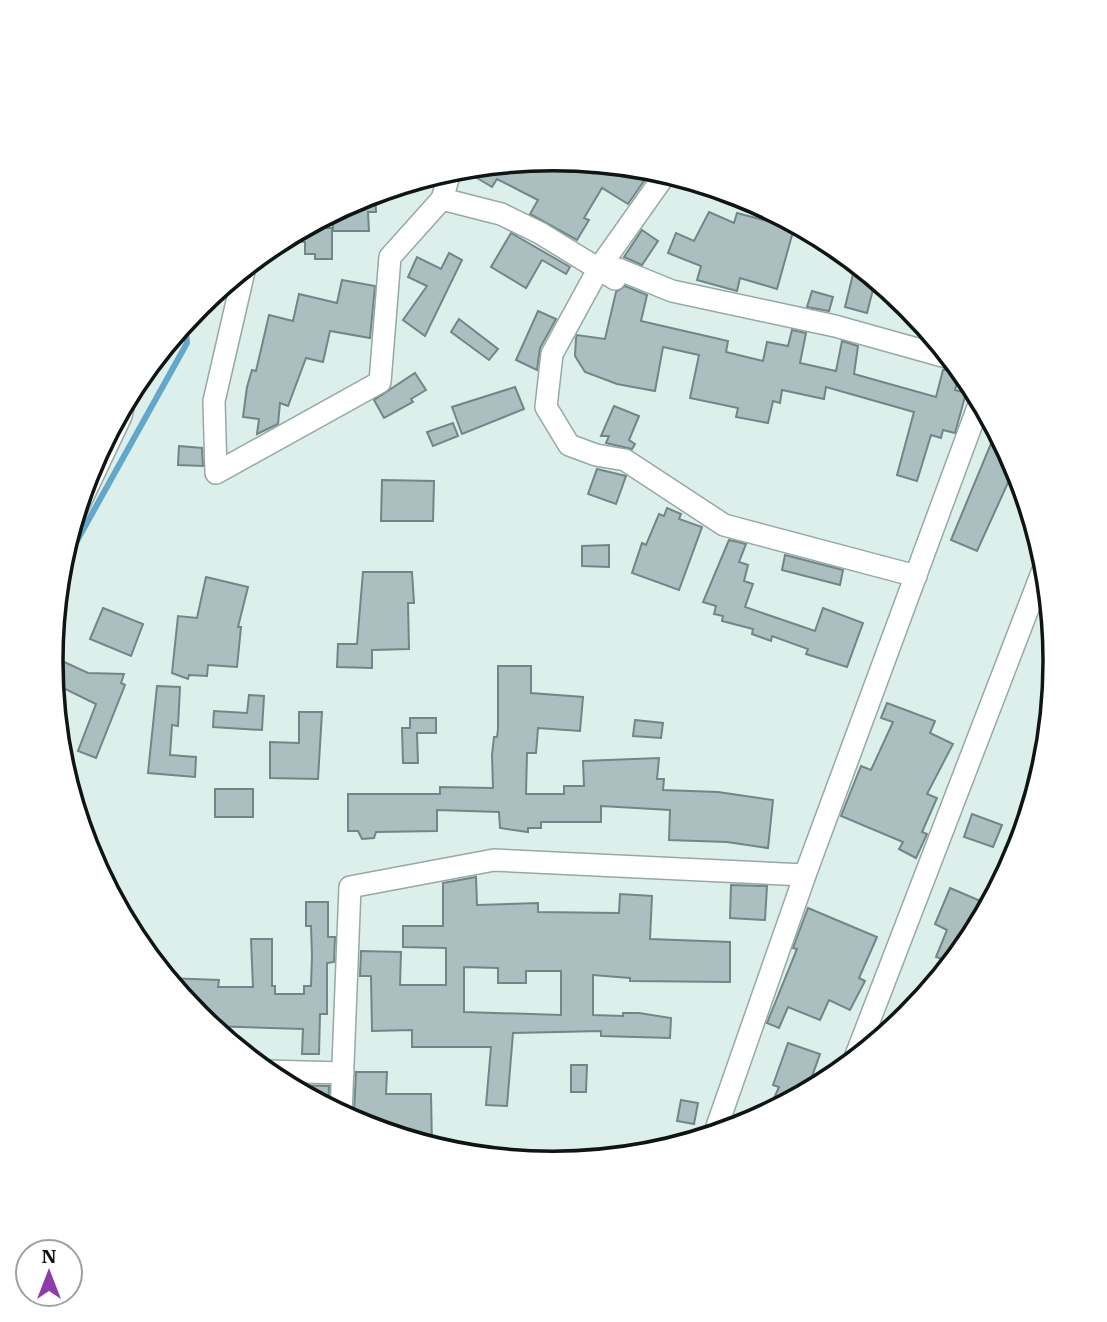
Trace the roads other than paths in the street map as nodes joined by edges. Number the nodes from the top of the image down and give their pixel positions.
1 (447, 182) edge
2 (660, 182) edge
3 (442, 199) junction
4 (599, 268) junction
5 (241, 283) edge
6 (936, 354) edge
7 (976, 413) edge
8 (916, 576) junction
9 (1038, 583) edge
10 (804, 875) junction
11 (861, 1043) edge
12 (285, 1072) edge
13 (343, 1073) junction
14 (342, 1103) edge
15 (718, 1122) edge

1 - 3 street
2 - 4 street
3 - 4 street
3 - 5 street
4 - 6 street
4 - 8 street
7 - 8 street
8 - 10 street
9 - 11 street
10 - 13 street
10 - 15 street
12 - 13 street
13 - 14 street

